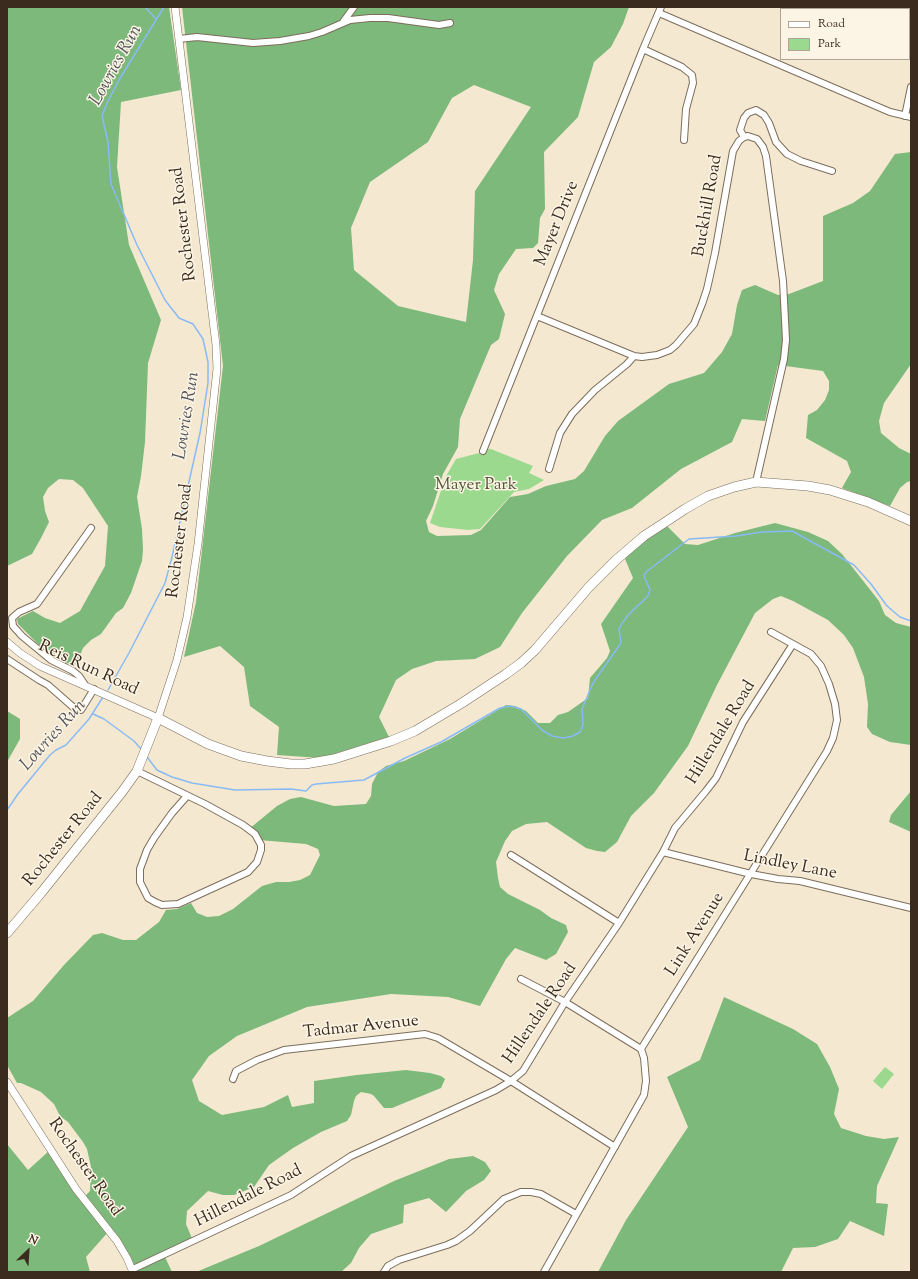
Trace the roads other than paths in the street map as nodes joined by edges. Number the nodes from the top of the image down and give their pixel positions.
1 (175, 7) edge
2 (354, 7) edge
3 (660, 10) edge
4 (343, 22) junction
5 (450, 23) dead end
6 (179, 39) junction
7 (643, 49) junction
8 (911, 87) edge
9 (908, 117) edge
10 (744, 137) junction
11 (684, 140) dead end
12 (832, 171) dead end
13 (537, 316) junction
14 (634, 356) junction
15 (483, 451) dead end
16 (548, 469) dead end
17 (756, 482) junction
18 (911, 521) edge
19 (91, 528) dead end
20 (771, 632) dead end
21 (7, 642) edge
22 (793, 644) junction
23 (7, 659) edge
24 (85, 685) junction
25 (94, 689) junction
26 (158, 718) junction
27 (137, 771) junction
28 (187, 796) junction
29 (663, 852) junction
30 (511, 855) dead end
31 (751, 874) junction
32 (911, 908) edge
33 (619, 923) junction
34 (7, 933) edge
35 (521, 979) dead end
36 (566, 1002) junction
37 (641, 1049) junction
38 (232, 1079) dead end
39 (511, 1081) junction
40 (7, 1083) edge
41 (615, 1147) junction
42 (576, 1214) junction
43 (133, 1271) edge
44 (384, 1272) edge
45 (544, 1272) edge

1 - 6 street, Rochester Road
2 - 4 street
3 - 7 street, Mayer Drive
3 - 9 street
4 - 5 street
4 - 6 street
6 - 26 street, Rochester Road
7 - 11 street
7 - 13 street, Mayer Drive
8 - 9 street
10 - 12 street
10 - 14 street, Buckhill Road
10 - 17 street, Buckhill Road
13 - 14 street, Buckhill Road
13 - 15 street, Mayer Drive
14 - 16 street
17 - 18 main road
17 - 26 main road
19 - 24 street
20 - 22 street, Link Avenue
21 - 24 street, Reis Run Road
22 - 29 street, Hillendale Road
22 - 31 street, Link Avenue
23 - 25 street
24 - 25 street, Reis Run Road
25 - 26 street, Reis Run Road
26 - 27 main road, Rochester Road
27 - 28 street
27 - 34 main road, Rochester Road
28 - 28 street
29 - 31 street, Lindley Lane
29 - 33 street, Hillendale Road
30 - 33 street
31 - 32 street, Lindley Lane
31 - 37 street, Link Avenue
33 - 36 street, Hillendale Road
35 - 36 street
36 - 37 street
36 - 39 street, Hillendale Road
37 - 41 street
38 - 39 street, Tadmar Avenue
39 - 41 street, Tadmar Avenue
39 - 43 street, Hillendale Road
40 - 43 street, Rochester Road
41 - 42 street
42 - 44 street
42 - 45 street

